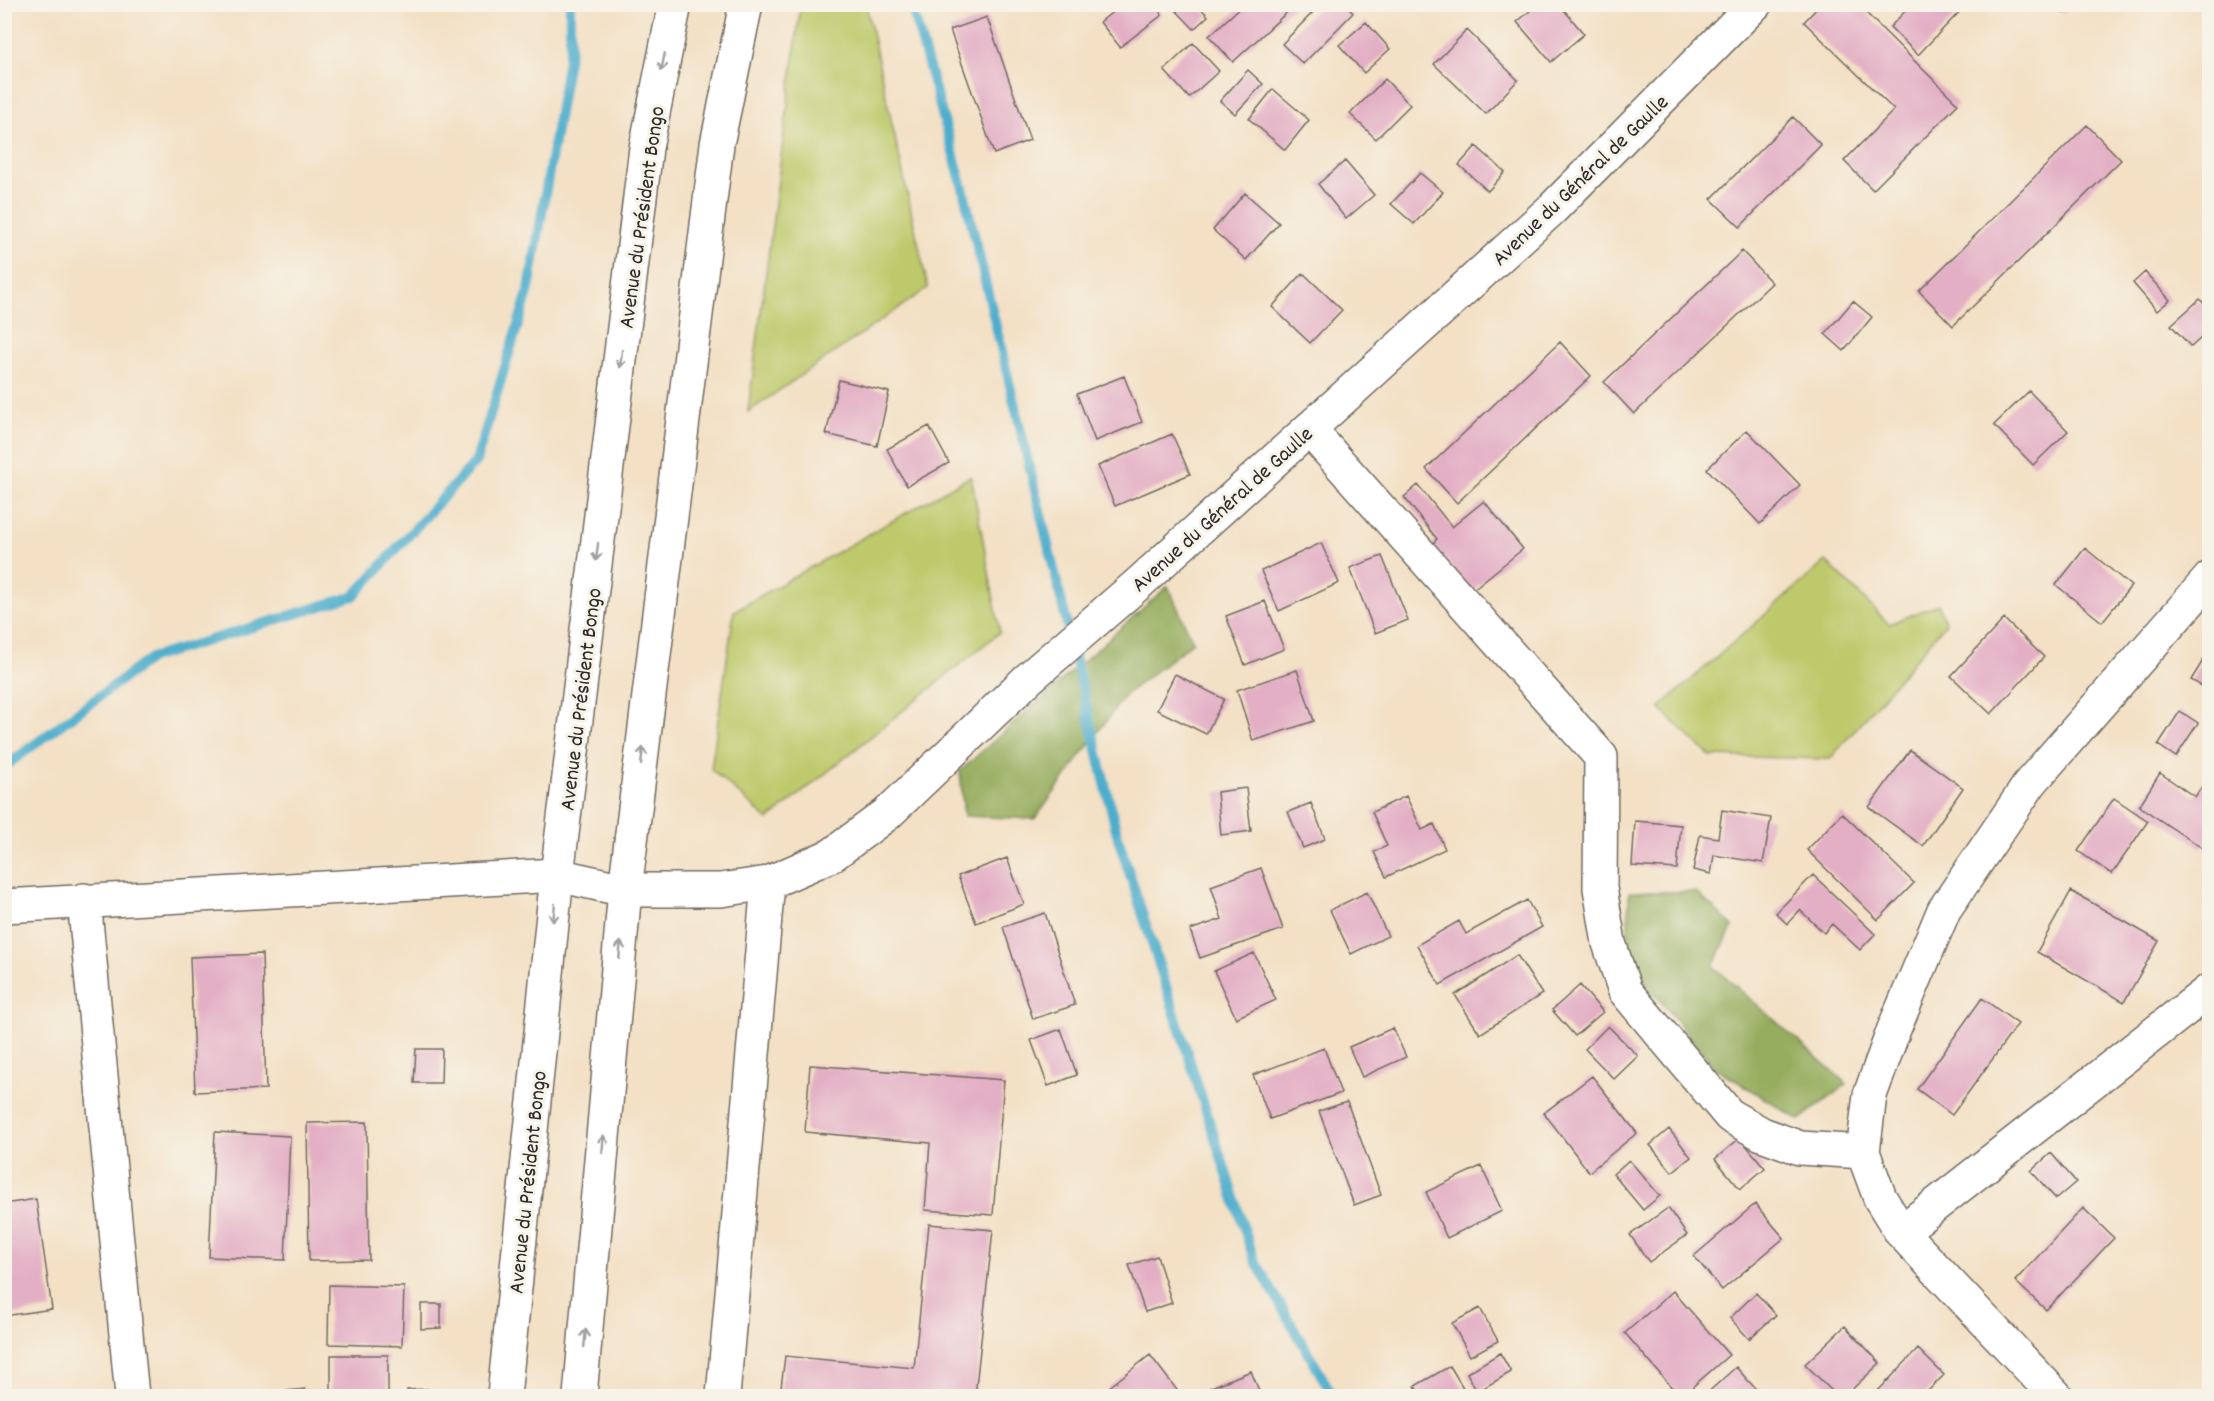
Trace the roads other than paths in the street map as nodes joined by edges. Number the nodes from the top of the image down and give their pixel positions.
1 (675, 4) edge
2 (746, 4) edge
3 (1755, 4) edge
4 (1309, 429) junction
5 (2210, 578) edge
6 (557, 875) junction
7 (768, 883) junction
8 (625, 890) junction
9 (84, 900) junction
10 (4, 906) edge
11 (2210, 990) edge
12 (1863, 1152) junction
13 (1901, 1232) junction
14 (132, 1396) edge
15 (504, 1396) edge
16 (580, 1396) edge
17 (723, 1396) edge
18 (2055, 1396) edge

1 -> 6 street, Avenue du Président Bongo
8 -> 2 street
3 - 4 street, Avenue du Général de Gaulle
4 - 7 street, Avenue du Général de Gaulle
4 - 12 street
5 - 12 street
6 - 8 street, Avenue du Général de Gaulle
6 - 9 street, Avenue du Général de Gaulle
6 -> 15 street, Avenue du Président Bongo
7 - 8 street, Avenue du Général de Gaulle
7 - 17 street
16 -> 8 street
9 - 10 street, Avenue du Général de Gaulle
9 - 14 street
11 - 13 street
12 - 13 street
13 - 18 street

